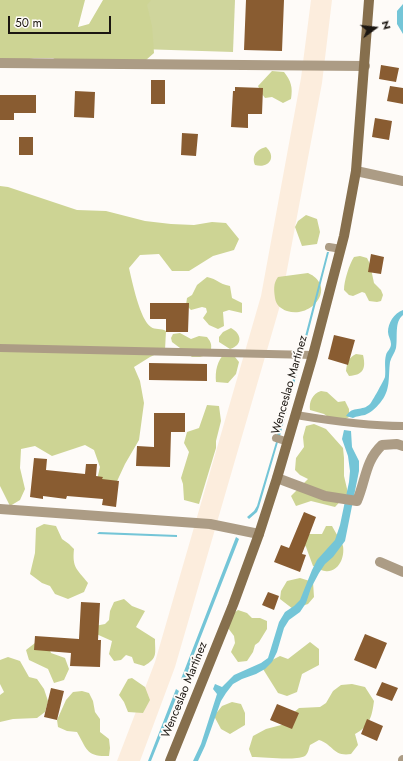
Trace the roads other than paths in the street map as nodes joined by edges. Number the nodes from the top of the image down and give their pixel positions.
1 (370, 0) edge
2 (0, 63) edge
3 (365, 66) junction
4 (356, 171) junction
5 (403, 182) edge
6 (329, 246) dead end
7 (341, 249) junction
8 (0, 348) edge
9 (313, 354) junction
10 (296, 415) junction
11 (403, 426) edge
12 (276, 438) dead end
13 (288, 442) junction
14 (403, 446) edge
15 (278, 478) junction
16 (0, 509) edge
17 (259, 534) junction
18 (380, 562) dead end
19 (403, 572) edge
20 (170, 761) edge

1 - 3 main road, Wenceslao Martínez
2 - 3 street
3 - 4 main road, Wenceslao Martínez
4 - 5 street
4 - 7 main road, Wenceslao Martínez
6 - 7 lane
7 - 9 main road, Wenceslao Martínez
8 - 9 lane
9 - 10 main road, Wenceslao Martínez
10 - 11 lane
10 - 13 main road, Wenceslao Martínez
12 - 13 lane
13 - 15 main road, Wenceslao Martínez
14 - 15 street
15 - 17 main road, Wenceslao Martínez
16 - 17 street
17 - 20 main road, Wenceslao Martínez
18 - 19 street

